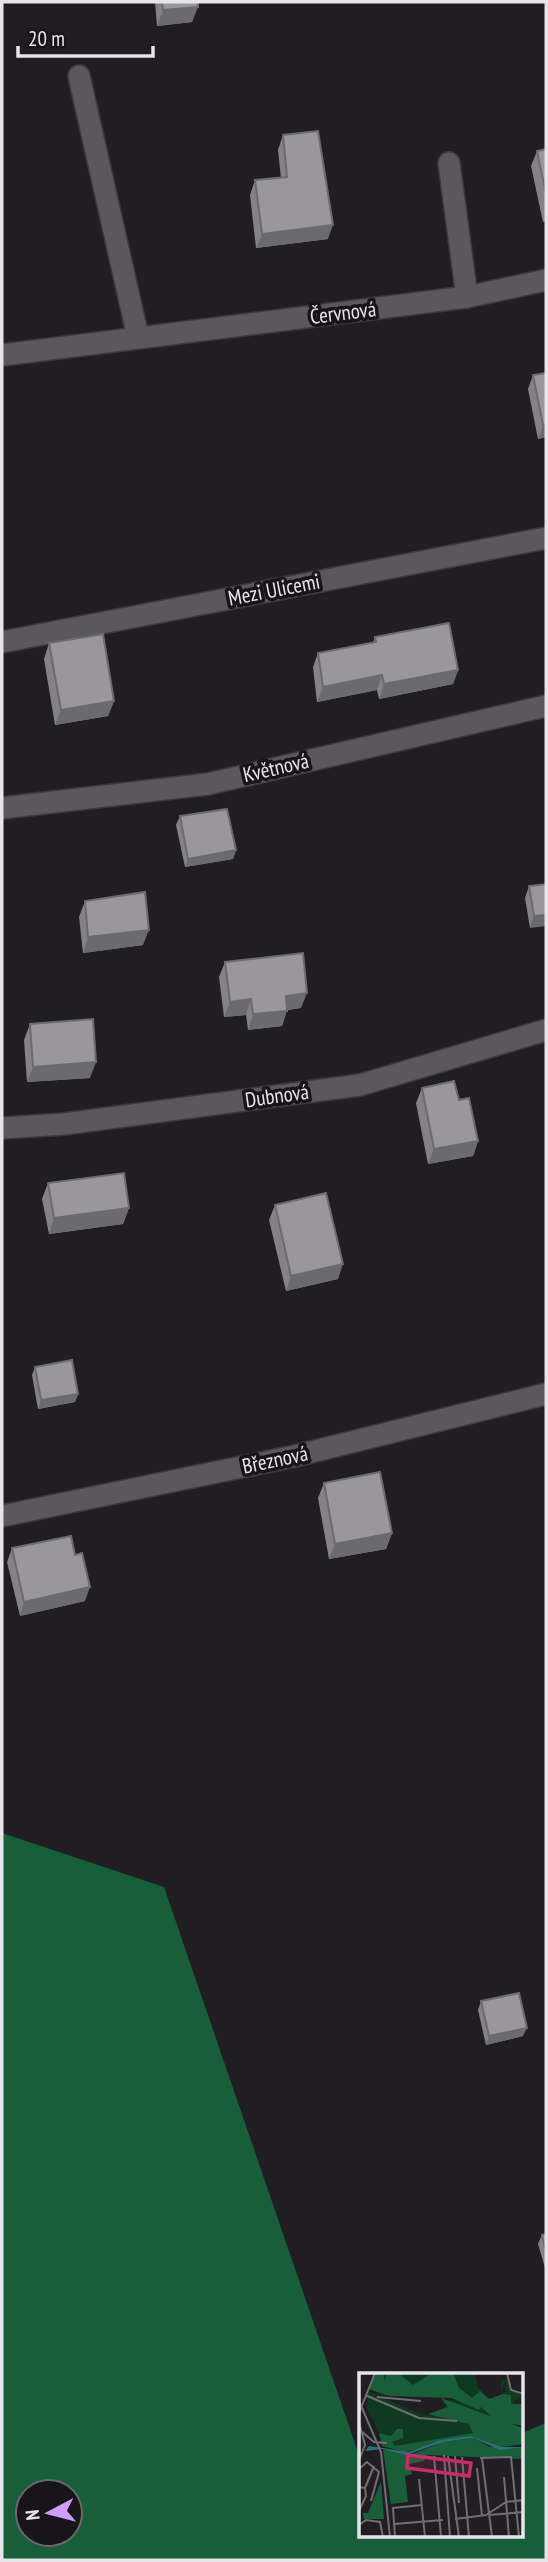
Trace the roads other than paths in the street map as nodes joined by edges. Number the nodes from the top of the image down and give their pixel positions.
1 (79, 76) dead end
2 (449, 163) dead end
3 (546, 280) edge
4 (467, 298) junction
5 (138, 337) junction
6 (2, 355) edge
7 (546, 538) edge
8 (2, 642) edge
9 (546, 706) edge
10 (2, 807) edge
11 (546, 1030) edge
12 (2, 1128) edge
13 (546, 1394) edge
14 (2, 1516) edge

1 - 5 street
2 - 4 street
3 - 4 street, Červnová
4 - 5 street, Červnová
5 - 6 street, Červnová
7 - 8 street, Mezi Ulicemi
9 - 10 street, Květnová
11 - 12 street, Dubnová
13 - 14 street, Březnová

